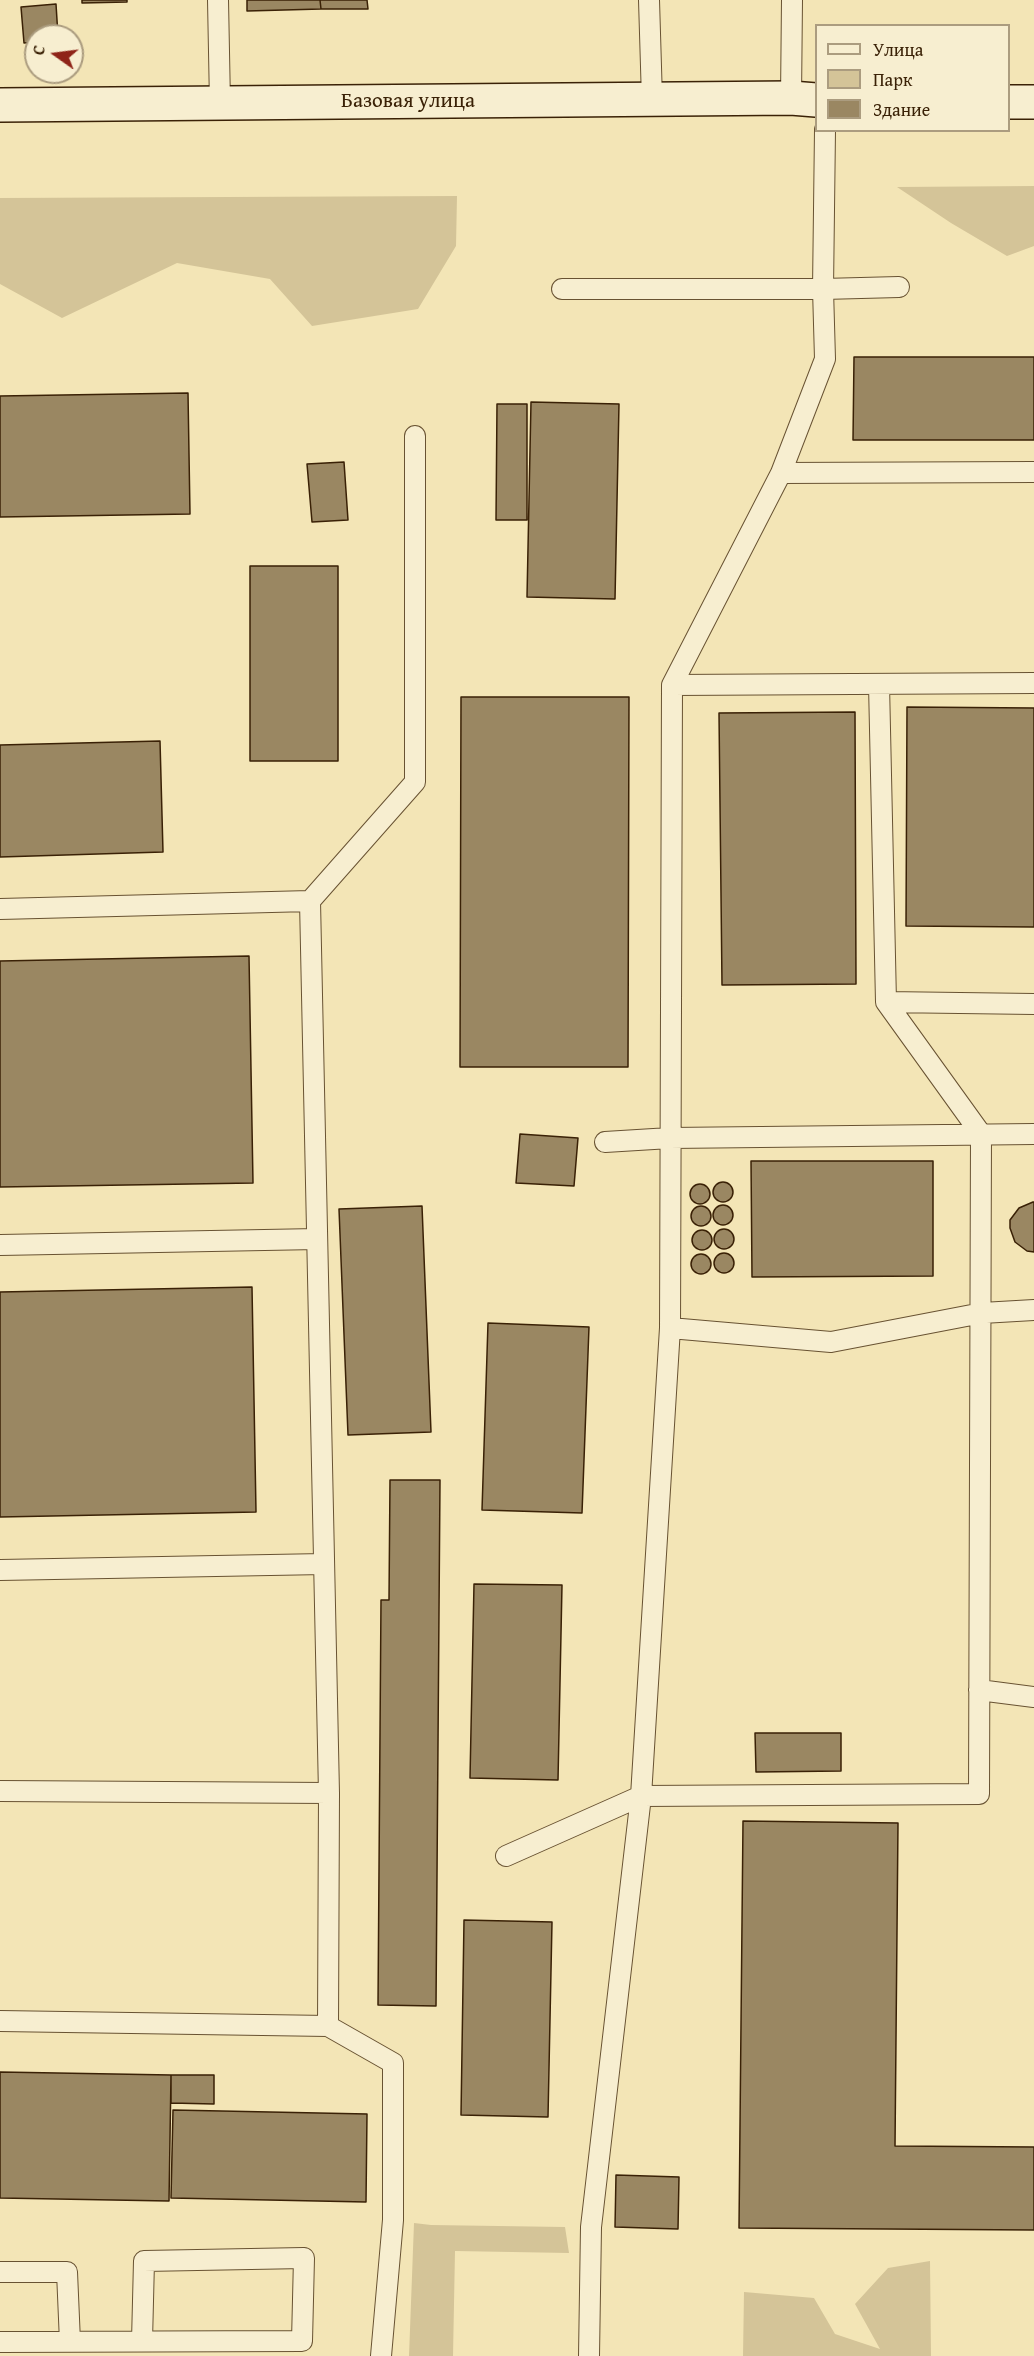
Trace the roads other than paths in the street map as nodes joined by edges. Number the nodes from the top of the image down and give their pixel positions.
1 (218, 0) edge
2 (649, 0) edge
3 (792, 0) edge
4 (804, 99) edge
5 (652, 100) junction
6 (1010, 102) edge
7 (1034, 102) edge
8 (220, 103) junction
9 (0, 105) edge
10 (825, 132) edge
11 (899, 287) dead end
12 (562, 289) dead end
13 (823, 289) junction
14 (415, 436) dead end
15 (1034, 472) edge
16 (781, 473) junction
17 (1034, 683) edge
18 (879, 684) junction
19 (672, 685) junction
20 (310, 901) junction
21 (0, 909) edge
22 (886, 1002) junction
23 (1034, 1004) edge
24 (981, 1134) junction
25 (1034, 1134) edge
26 (670, 1138) junction
27 (605, 1142) dead end
28 (317, 1239) junction
29 (0, 1245) edge
30 (1034, 1310) edge
31 (982, 1313) junction
32 (670, 1328) junction
33 (324, 1564) junction
34 (0, 1570) edge
35 (979, 1690) junction
36 (1034, 1697) edge
37 (0, 1791) edge
38 (329, 1793) junction
39 (640, 1796) junction
40 (506, 1856) dead end
41 (0, 2021) edge
42 (328, 2026) junction
43 (0, 2272) edge
44 (142, 2341) junction
45 (0, 2342) edge
46 (70, 2342) junction
47 (381, 2356) edge
48 (589, 2356) edge

1 - 8 lane
2 - 5 lane
3 - 4 lane
4 - 5 street, Базовая улица
5 - 8 street, Базовая улица
6 - 7 street
8 - 9 street, Базовая улица
10 - 13 lane
11 - 13 lane
12 - 13 lane
13 - 16 lane
14 - 20 lane
15 - 16 lane
16 - 19 lane
17 - 18 lane
18 - 19 lane
18 - 22 lane
19 - 26 lane
20 - 21 lane
20 - 28 lane
22 - 23 lane
22 - 24 lane
24 - 25 lane
24 - 26 lane
24 - 31 lane
26 - 27 lane
26 - 32 lane
28 - 29 lane
28 - 33 lane
30 - 31 lane
31 - 32 lane
31 - 35 lane
32 - 39 lane
33 - 34 lane
33 - 38 lane
35 - 36 lane
35 - 39 lane
37 - 38 lane
38 - 42 lane
39 - 40 lane
39 - 48 lane
41 - 42 lane
42 - 47 lane
43 - 46 lane
44 - 44 lane
44 - 46 lane
45 - 46 lane

